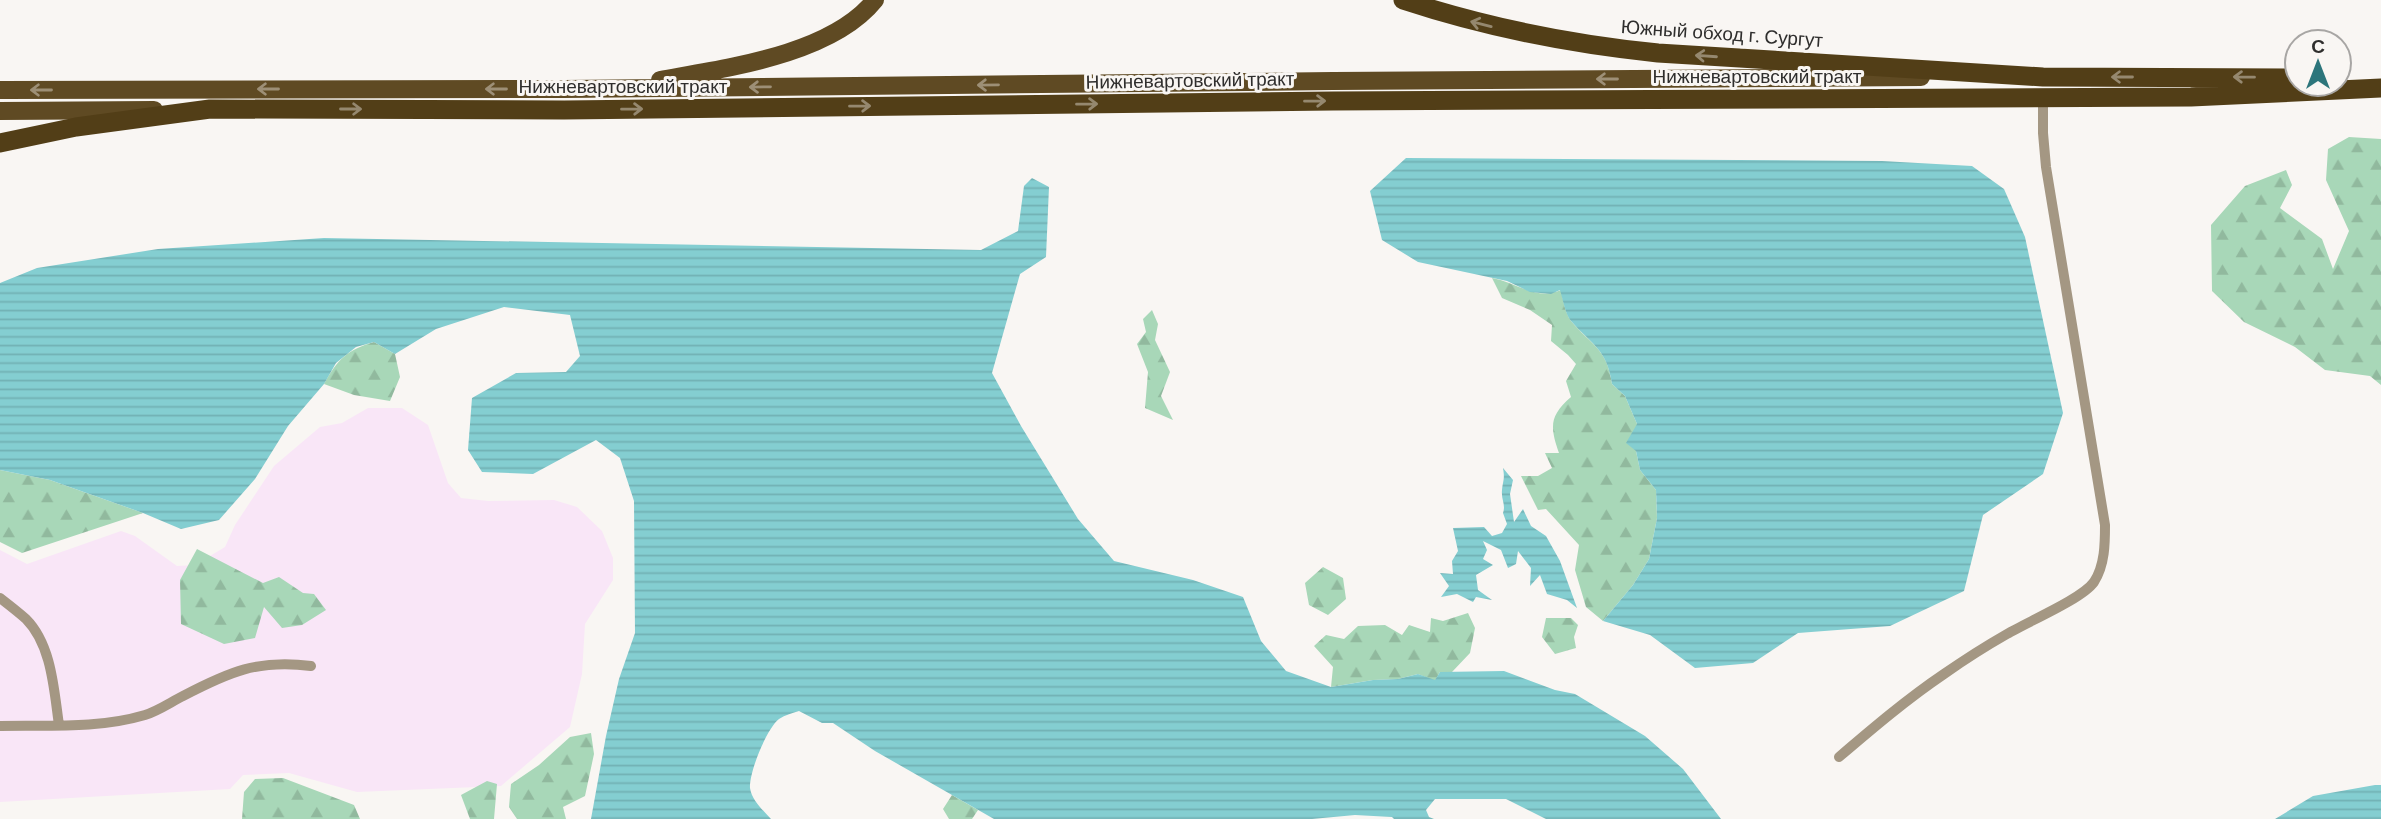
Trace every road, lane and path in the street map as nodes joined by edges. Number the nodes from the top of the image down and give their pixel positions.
1 (875, 0) edge
2 (1404, 0) edge
3 (2043, 77) junction
4 (2283, 78) edge
5 (2353, 80) edge
6 (2381, 81) edge
7 (2381, 88) edge
8 (564, 89) junction
9 (0, 90) edge
10 (2043, 97) junction
11 (210, 109) junction
12 (0, 111) edge
13 (0, 143) edge
14 (0, 598) edge
15 (311, 666) dead end
16 (58, 725) junction
17 (0, 726) edge
18 (1839, 757) dead end

1 - 8 main road
3 -> 2 highway, Южный обход г. Сургут
4 -> 3 highway, Нижневартовский тракт
3 -> 8 main road, Нижневартовский тракт
5 - 6 highway
7 - 10 highway, Нижневартовский тракт
8 -> 9 main road, Нижневартовский тракт
11 -> 10 highway, Нижневартовский тракт
10 - 18 lane
11 - 12 main road, Нижневартовский тракт
11 - 13 highway
14 - 16 lane
15 - 16 lane
16 - 17 lane

